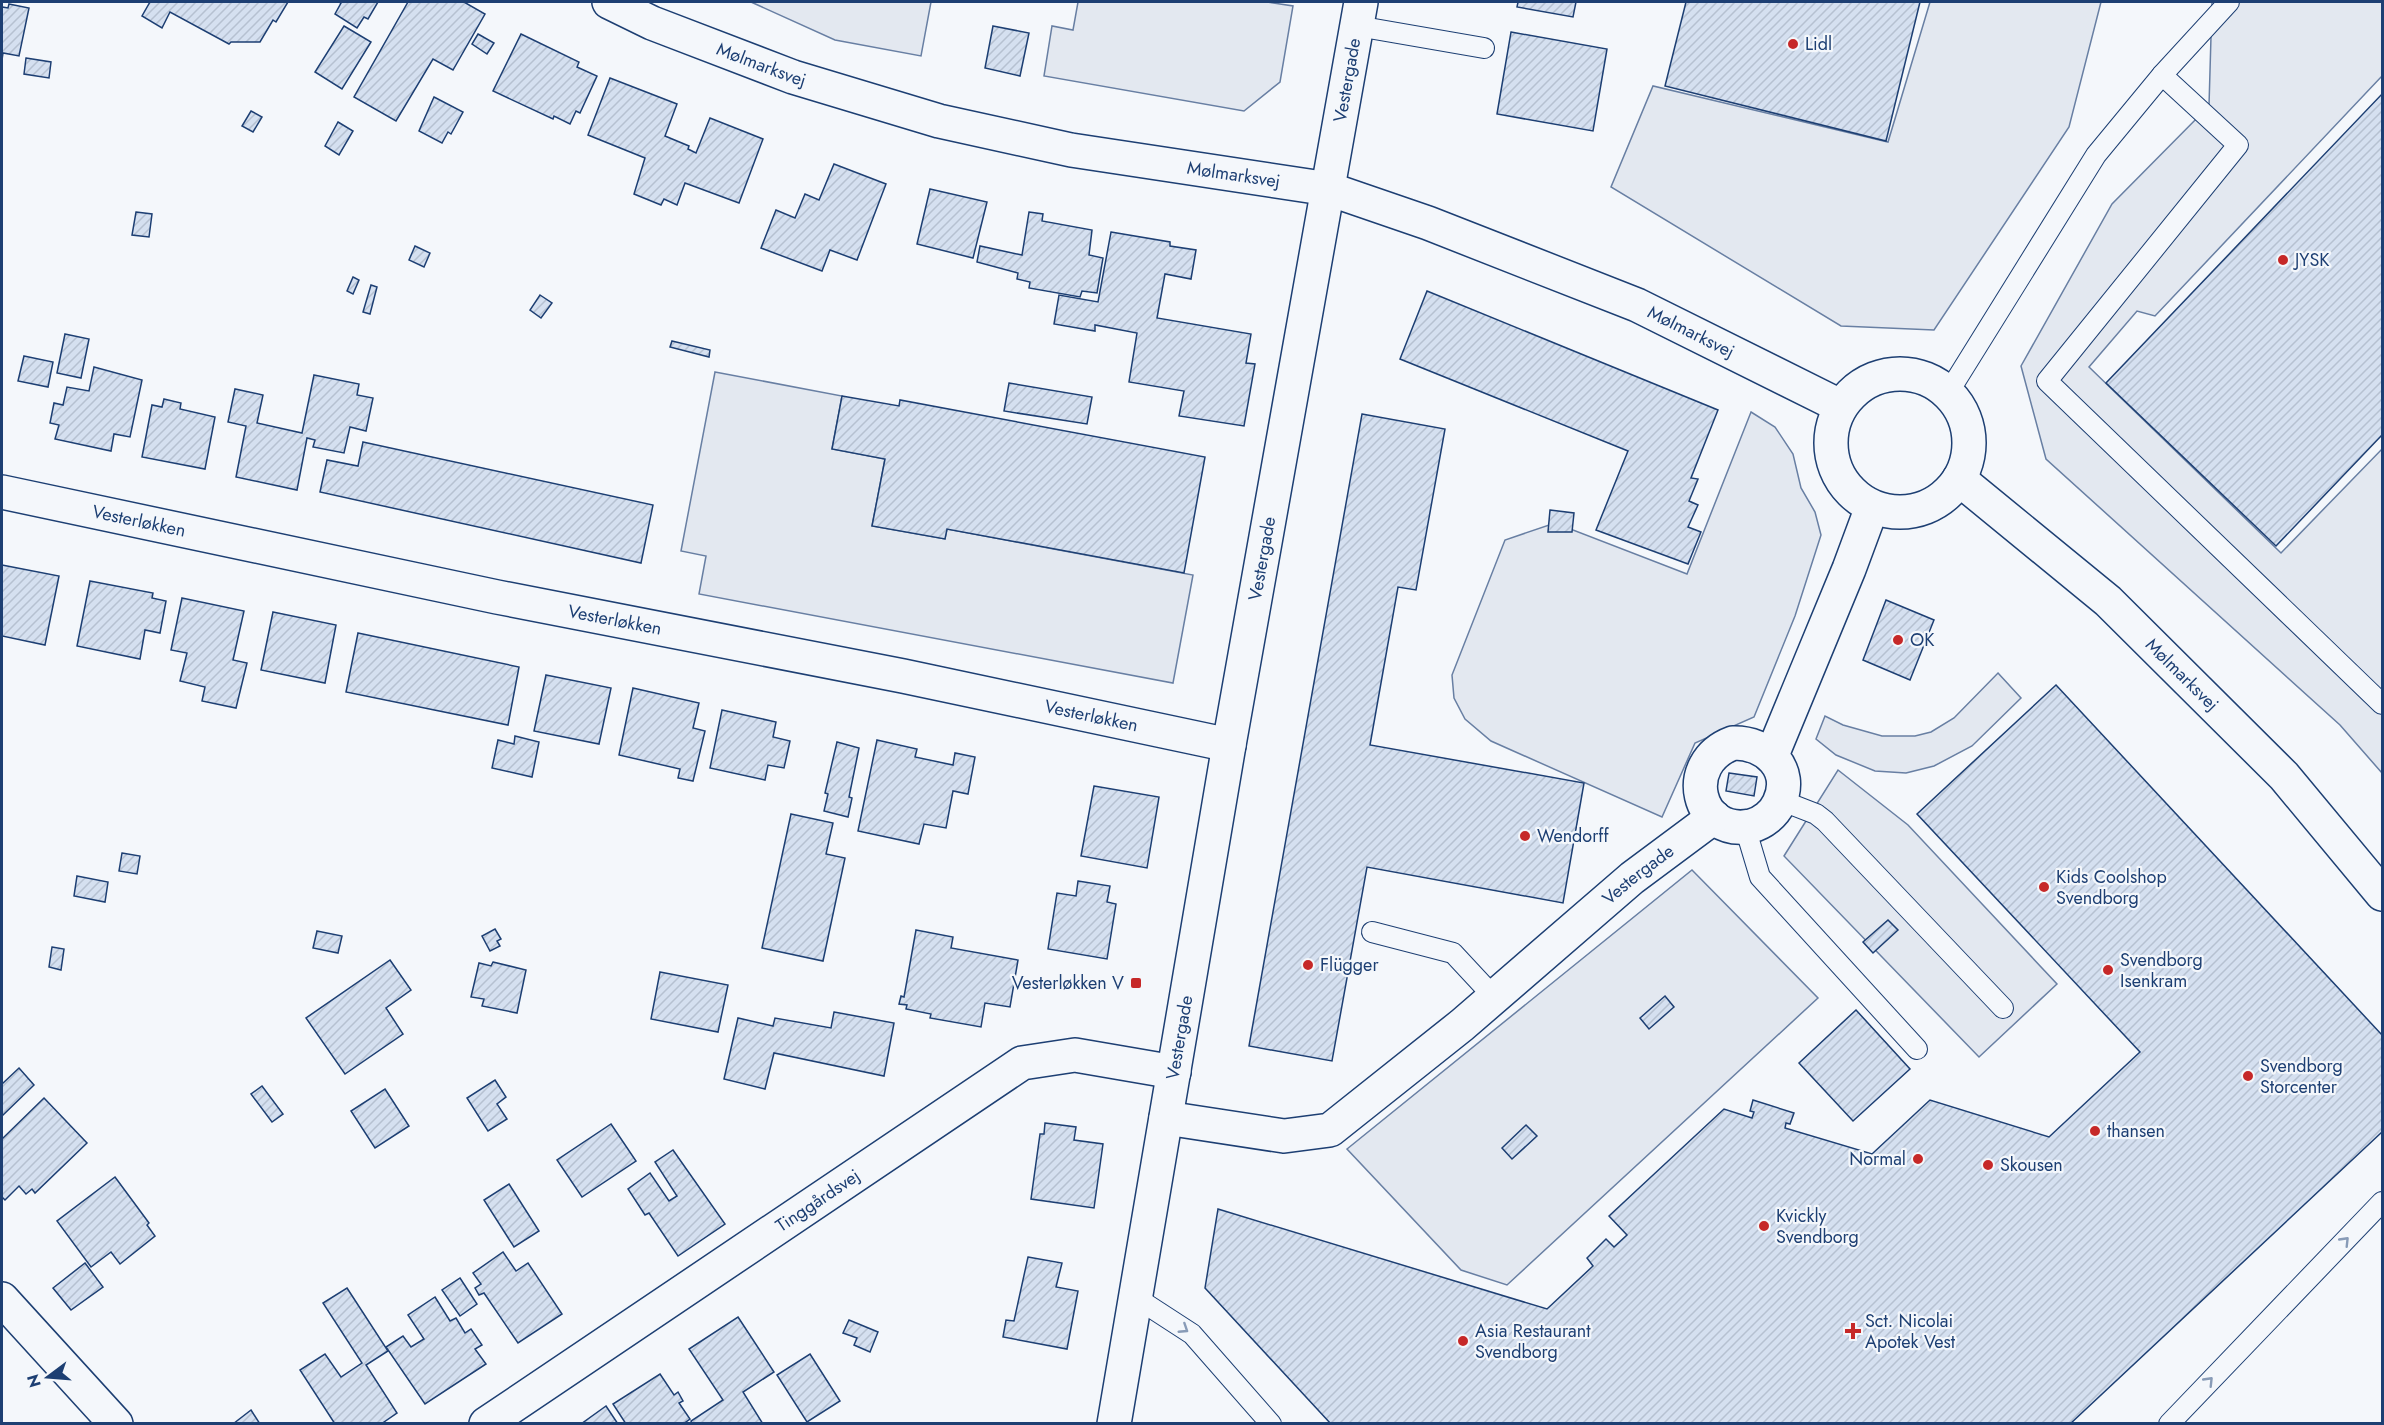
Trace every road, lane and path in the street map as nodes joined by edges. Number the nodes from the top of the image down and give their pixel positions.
1 (609, 2) edge
2 (2229, 2) edge
3 (1359, 14) edge
4 (1484, 48) dead end
5 (2162, 75) junction
6 (1329, 189) junction
7 (1948, 393) junction
8 (1840, 406) junction
9 (1959, 479) junction
10 (2, 492) edge
11 (1872, 507) junction
12 (2382, 704) edge
13 (1229, 745) junction
14 (1772, 755) junction
15 (1780, 800) junction
16 (1714, 817) junction
17 (1744, 827) junction
18 (2382, 894) edge
19 (1372, 932) dead end
20 (1493, 996) junction
21 (2003, 1008) dead end
22 (1917, 1049) dead end
23 (1174, 1072) junction
24 (1166, 1118) junction
25 (2382, 1202) edge
26 (1135, 1297) junction
27 (2, 1299) edge
28 (116, 1424) edge
29 (486, 1424) edge
30 (1114, 1424) edge
31 (1271, 1424) edge
32 (2169, 1424) edge

1 - 6 street, Mølmarksvej
2 - 5 lane
3 - 4 lane
3 - 6 street, Vestergade
5 - 7 lane
5 - 12 lane
6 - 8 street, Mølmarksvej
6 - 13 street, Vestergade
7 - 8 street
7 - 9 street
8 - 11 street
9 - 11 street
9 - 18 street, Mølmarksvej
10 - 13 street, Vesterløkken
11 - 14 street
13 - 23 street, Vestergade
14 - 15 street
14 - 16 street
15 - 17 street
15 - 21 lane
16 - 17 street
16 - 20 street, Vestergade
17 - 22 lane
19 - 20 lane
20 - 24 street, Vestergade
23 - 24 street, Vestergade
23 - 29 street, Tinggårdsvej
24 - 26 street, Vestergade
32 -> 25 lane
26 - 30 street, Vestergade
26 -> 31 lane
27 - 28 street

